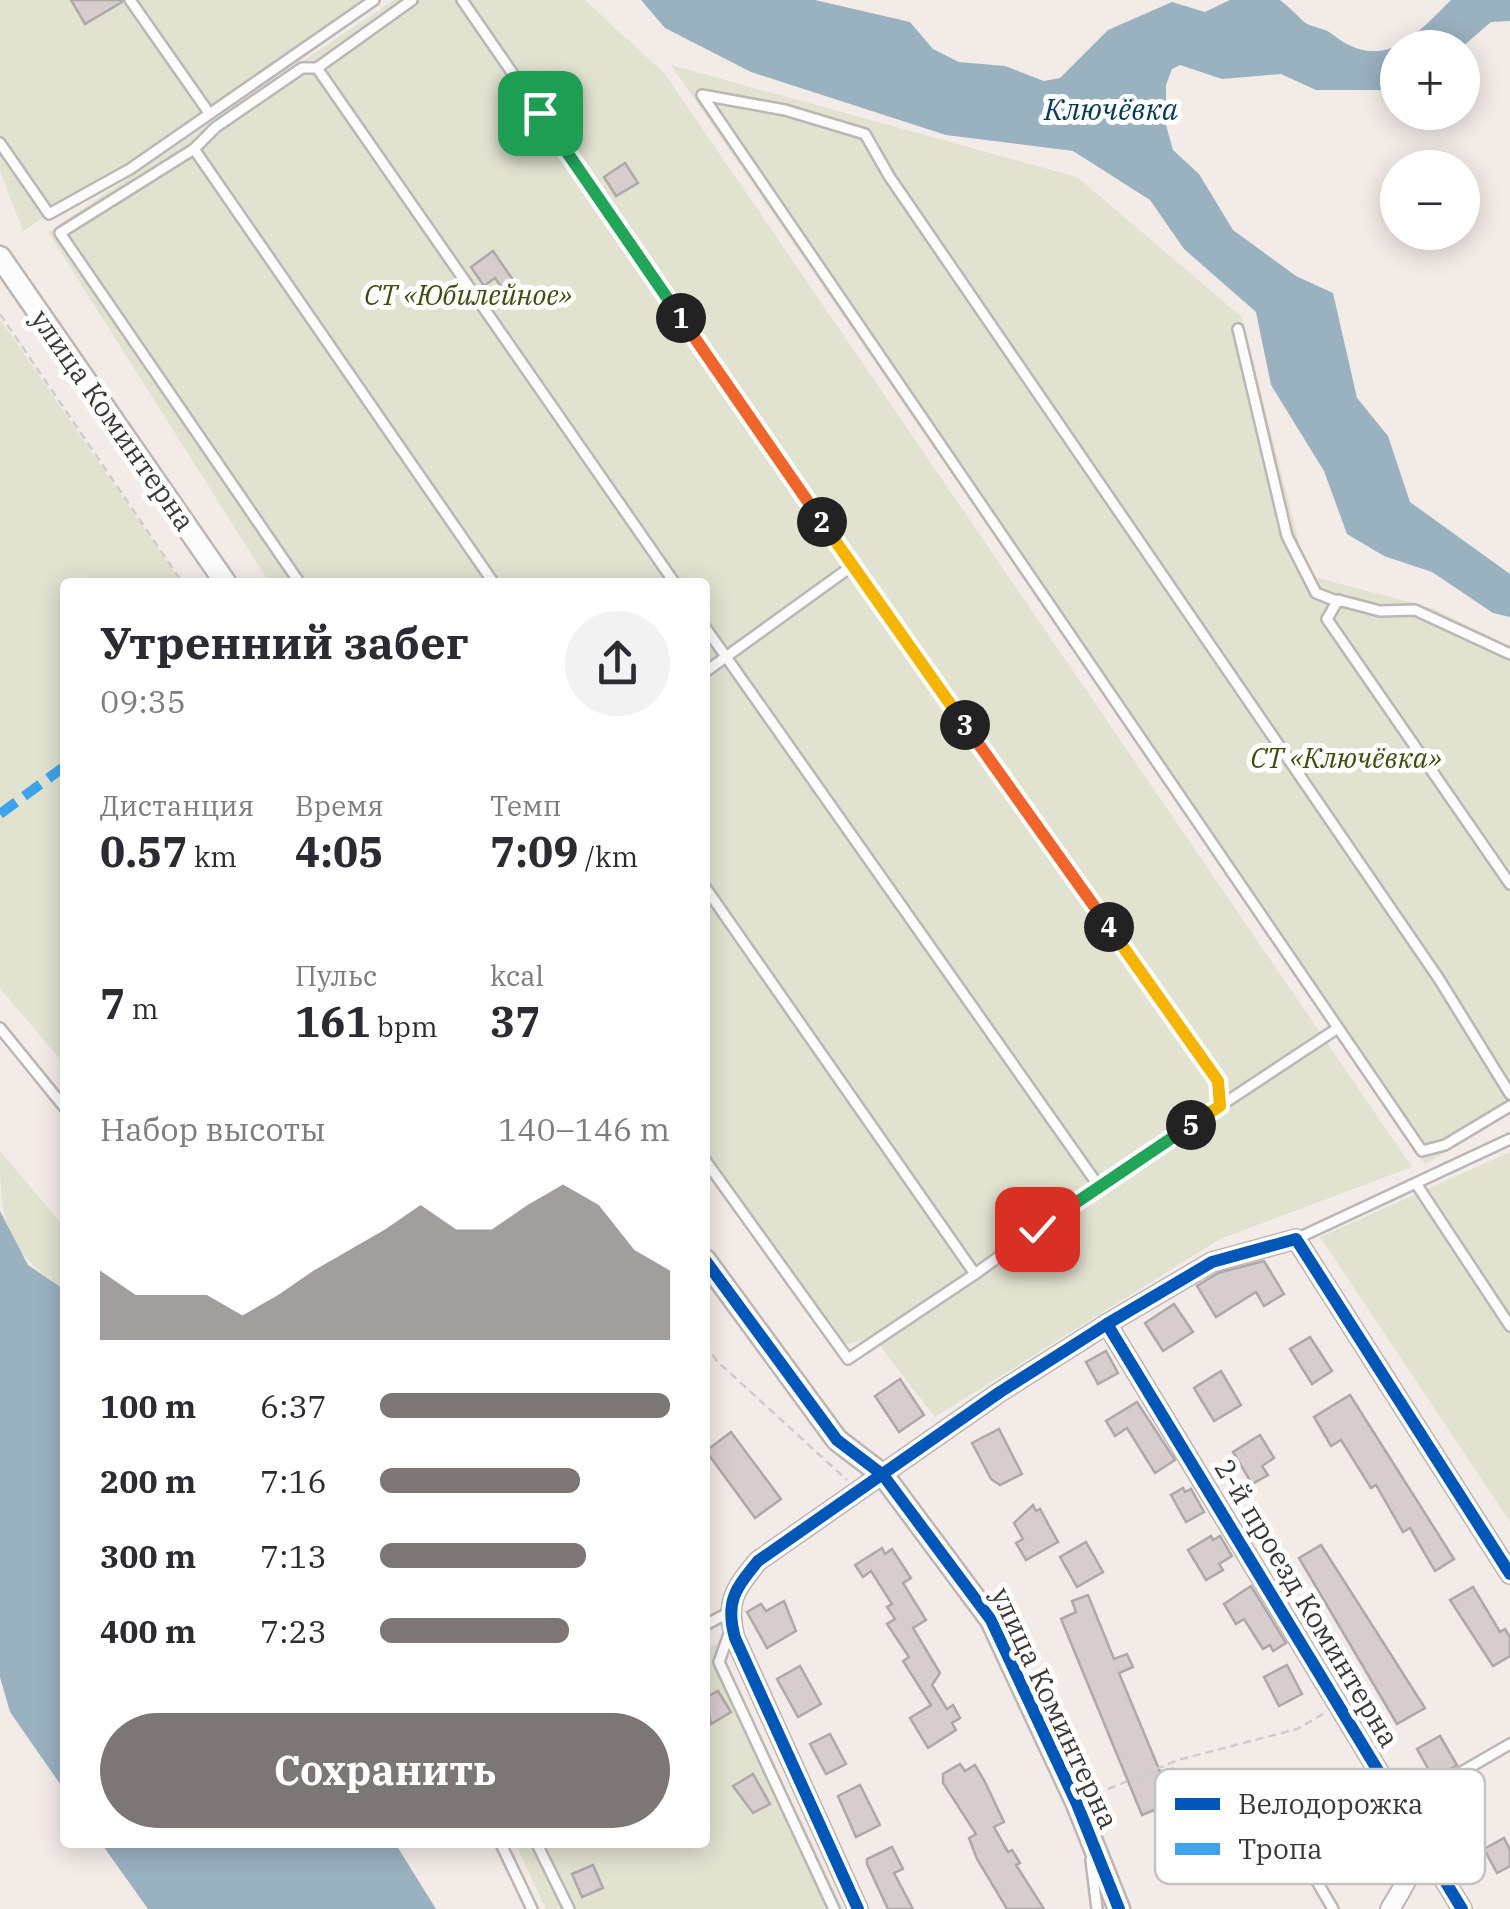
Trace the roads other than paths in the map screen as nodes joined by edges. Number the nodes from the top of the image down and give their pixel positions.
1 (130, 0) edge
2 (352, 0) edge
3 (374, 0) edge
4 (412, 0) edge
5 (462, 0) edge
6 (359, 10) junction
7 (317, 68) junction
8 (207, 110) dead end
9 (0, 143) edge
10 (194, 149) junction
11 (0, 256) edge
12 (1238, 330) dead end
13 (852, 566) junction
14 (223, 578) edge
15 (297, 578) edge
16 (490, 578) edge
17 (671, 578) edge
18 (1342, 604) junction
19 (710, 634) edge
20 (1510, 654) edge
21 (726, 657) junction
22 (710, 668) edge
23 (1510, 884) edge
24 (710, 894) edge
25 (0, 1028) edge
26 (1338, 1028) junction
27 (1510, 1094) edge
28 (60, 1102) edge
29 (1220, 1106) junction
30 (1510, 1106) edge
31 (1510, 1140) edge
32 (710, 1167) edge
33 (1098, 1185) junction
34 (1416, 1185) junction
35 (1296, 1240) junction
36 (710, 1267) edge
37 (975, 1274) junction
38 (1107, 1324) junction
39 (1510, 1326) edge
40 (883, 1475) junction
41 (1510, 1574) edge
42 (730, 1620) junction
43 (710, 1624) edge
44 (710, 1659) edge
45 (719, 1662) junction
46 (1510, 1744) edge
47 (1379, 1769) edge
48 (1467, 1769) edge
49 (1088, 1833) junction
50 (503, 1848) edge
51 (539, 1848) edge
52 (1318, 1884) edge
53 (1405, 1884) edge
54 (1447, 1884) edge
55 (532, 1909) edge
56 (569, 1909) edge
57 (834, 1909) edge
58 (858, 1909) edge
59 (1097, 1909) edge
60 (1119, 1909) edge
61 (1333, 1909) edge
62 (1390, 1909) edge
63 (1462, 1909) edge

1 - 8 lane
2 - 6 lane
3 - 6 lane
4 - 7 lane
5 - 13 lane
6 - 9 lane
7 - 10 lane
7 - 17 lane
10 - 15 lane
10 - 16 lane
11 - 14 street, улица Коминтерна
12 - 18 lane
13 - 21 lane
13 - 29 lane
18 - 20 lane
18 - 23 lane
19 - 21 lane
21 - 22 lane
21 - 33 lane
24 - 37 lane
25 - 28 lane
26 - 27 lane
26 - 29 lane
26 - 30 lane
29 - 33 lane
31 - 34 lane
32 - 37 lane
33 - 37 lane
34 - 35 lane
34 - 39 lane
35 - 38 street
35 - 41 street
36 - 40 street, улица Коминтерна
38 - 40 street
38 - 47 street, 2-й проезд Коминтерна
40 - 42 street
40 - 49 street, улица Коминтерна
42 - 43 lane
42 - 45 lane
42 - 58 street
44 - 45 lane
45 - 57 lane
46 - 48 lane
49 - 59 lane
49 - 60 street, улица Коминтерна
50 - 55 lane
51 - 56 lane
52 - 61 lane
53 - 62 street
54 - 63 street, 2-й проезд Коминтерна

